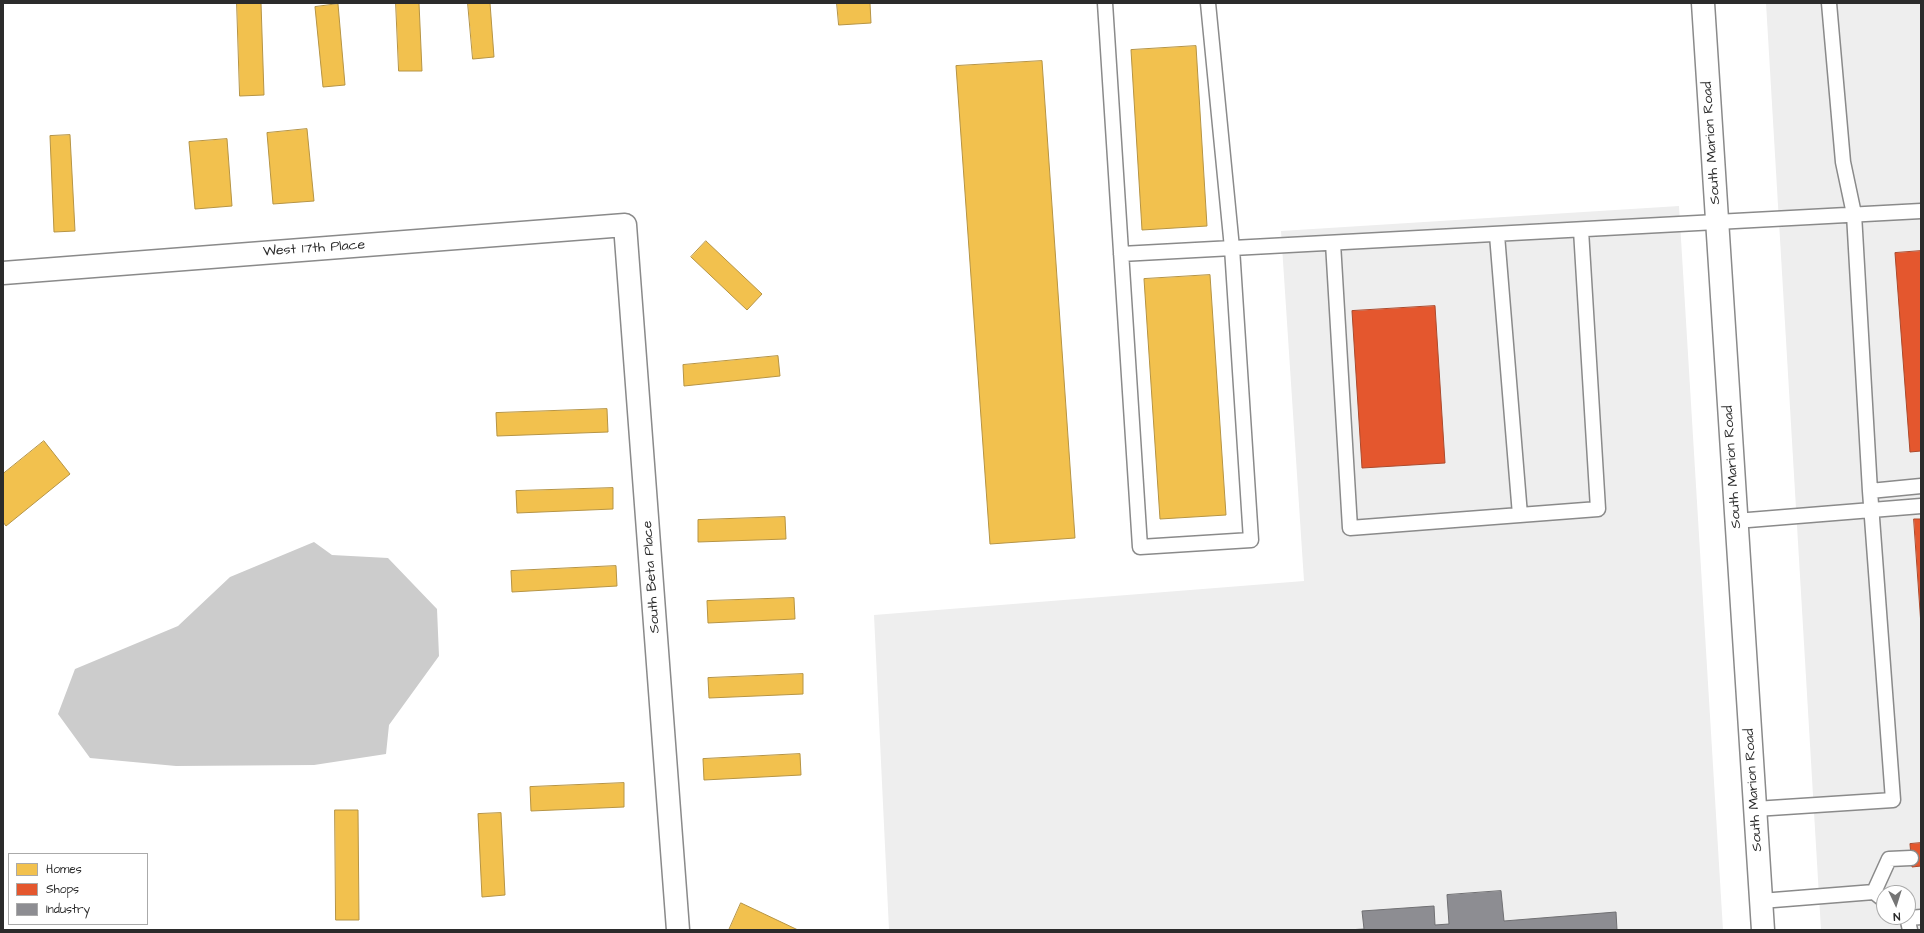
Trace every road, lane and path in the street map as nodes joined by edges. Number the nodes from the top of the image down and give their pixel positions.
1 (1105, 3) edge
2 (1208, 3) edge
3 (1703, 3) edge
4 (1829, 3) edge
5 (1921, 211) edge
6 (1854, 214) junction
7 (1718, 223) junction
8 (625, 225) joint
9 (1582, 230) junction
10 (1497, 234) junction
11 (1333, 243) junction
12 (1232, 248) junction
13 (1121, 254) junction
14 (3, 273) edge
15 (1921, 486) edge
16 (1870, 491) junction
17 (1921, 506) edge
18 (1871, 510) junction
19 (1520, 516) junction
20 (1736, 521) junction
21 (1755, 809) junction
22 (1911, 858) dead end
23 (1882, 885) edge
24 (1876, 896) edge
25 (1761, 902) junction
26 (678, 930) edge
27 (1763, 930) edge

1 - 13 lane
2 - 12 lane
3 - 7 street, South Marion Road
4 - 6 lane
5 - 6 lane
6 - 7 lane
6 - 16 lane
7 - 9 lane
7 - 20 street, South Marion Road
8 - 14 street, West 17th Place
8 - 26 street, South Beta Place
9 - 10 lane
9 - 19 lane
10 - 11 lane
10 - 19 lane
11 - 12 lane
11 - 19 lane
12 - 13 lane
12 - 13 lane
15 - 16 lane
16 - 18 lane
17 - 18 lane
18 - 20 lane
18 - 21 lane
20 - 21 street, South Marion Road
21 - 25 street, South Marion Road
22 - 23 lane
24 - 25 lane
25 - 27 street, South Marion Road

